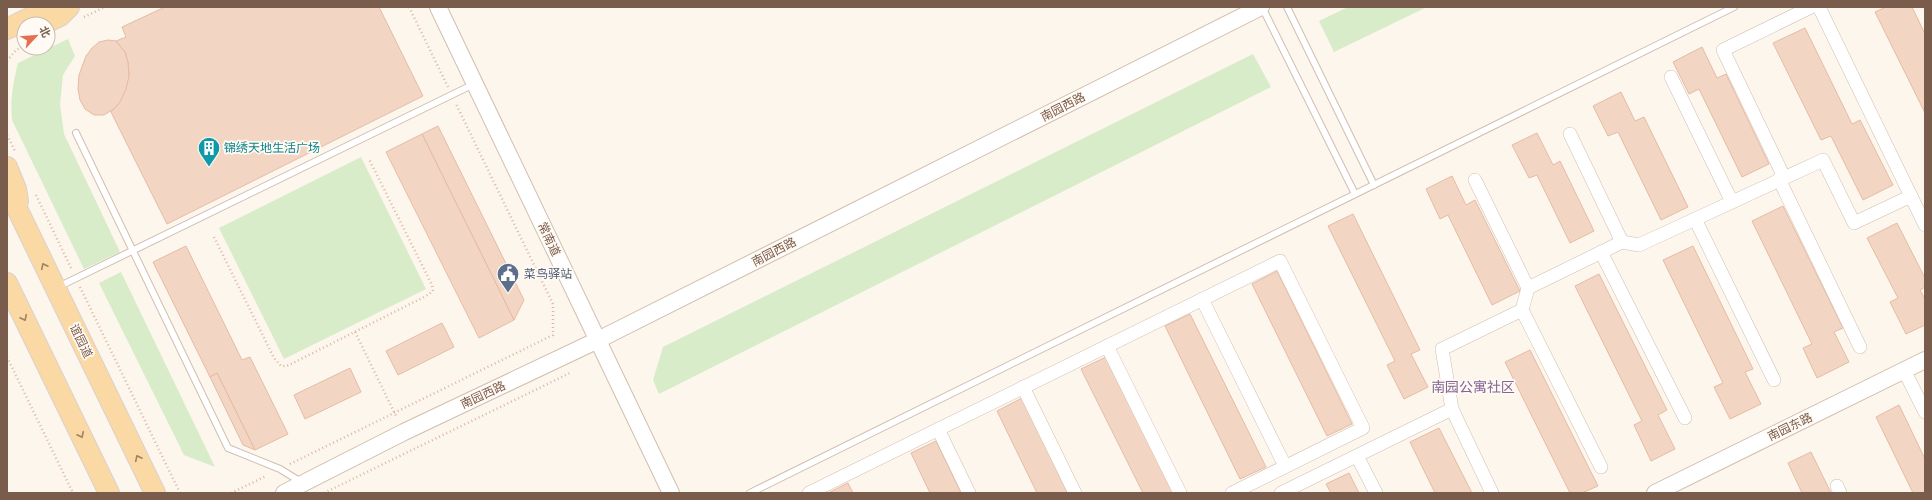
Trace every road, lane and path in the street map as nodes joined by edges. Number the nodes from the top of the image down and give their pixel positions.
1 (51, 7) edge
2 (69, 7) edge
3 (409, 7) edge
4 (438, 7) edge
5 (1262, 7) edge
6 (1287, 7) edge
7 (1734, 7) edge
8 (1811, 7) edge
9 (1819, 7) edge
10 (56, 18) edge
11 (7, 29) edge
12 (16, 39) edge
13 (7, 44) edge
14 (16, 50) edge
15 (7, 61) edge
16 (1671, 78) dead end
17 (476, 84) junction
18 (452, 95) junction
19 (76, 133) dead end
20 (1570, 134) dead end
21 (7, 135) edge
22 (369, 158) dead end
23 (12, 162) edge
24 (1782, 178) junction
25 (1475, 180) dead end
26 (1374, 185) junction
27 (7, 188) edge
28 (35, 193) dead end
29 (1355, 194) junction
30 (1911, 196) junction
31 (1732, 202) junction
32 (21, 218) junction
33 (1695, 219) junction
34 (1925, 224) edge
35 (214, 237) dead end
36 (1622, 242) junction
37 (134, 251) junction
38 (1601, 252) junction
39 (76, 279) junction
40 (7, 283) edge
41 (1528, 288) junction
42 (55, 289) junction
43 (1202, 299) junction
44 (1522, 310) junction
45 (355, 332) junction
46 (598, 340) junction
47 (1107, 346) junction
48 (1860, 346) dead end
49 (7, 357) edge
50 (1925, 360) edge
51 (1904, 370) junction
52 (572, 372) dead end
53 (1774, 380) dead end
54 (1023, 387) junction
55 (1452, 409) junction
56 (1925, 412) edge
57 (394, 413) junction
58 (1685, 418) dead end
59 (938, 429) junction
60 (404, 432) junction
61 (1357, 456) junction
62 (1285, 466) junction
63 (1601, 467) dead end
64 (280, 469) junction
65 (303, 484) junction
66 (73, 493) edge
67 (109, 493) edge
68 (155, 493) edge
69 (180, 493) edge
70 (231, 493) edge
71 (284, 493) edge
72 (324, 493) edge
73 (671, 493) edge
74 (750, 493) edge
75 (809, 493) edge
76 (969, 493) edge
77 (1075, 493) edge
78 (1180, 493) edge
79 (1232, 493) edge
80 (1281, 493) edge
81 (1376, 493) edge
82 (1492, 493) edge
83 (1656, 493) edge

1 - 11 main road
2 - 10 main road
3 - 18 path
4 - 17 street, 常南道
5 - 29 lane
5 - 46 street, 南园西路
6 - 26 lane
7 - 26 lane
8 - 24 street
9 - 30 street
12 - 13 main road
14 - 15 path
16 - 31 street
17 - 18 lane
17 - 46 street, 常南道
18 - 37 lane
18 - 57 path
19 - 37 lane
20 - 36 street
21 - 23 path
22 - 45 path
23 - 32 main road
24 - 30 street
24 - 31 street
24 - 48 street
25 - 41 street
26 - 29 lane
27 - 32 main road, 谊园道
28 - 39 path
29 - 74 lane
30 - 34 street
31 - 33 street
42 -> 32 main road, 谊园道
33 - 36 street
33 - 53 street
35 - 45 path
36 - 38 street
37 - 39 lane
37 - 64 lane
38 - 41 street
38 - 58 street
39 - 42 lane
39 - 69 path
40 -> 67 main road
41 - 44 street
68 -> 42 main road, 谊园道
43 - 47 street
43 - 62 street
43 - 62 street
44 - 55 street
44 - 63 street
45 - 57 path
46 - 60 street, 南园西路
46 - 73 street, 常南道
47 - 54 street
47 - 78 street
49 - 66 path
50 - 51 street, 南园东路
51 - 56 street
51 - 83 street, 南园东路
52 - 72 path
54 - 59 street
54 - 77 street
55 - 61 street
55 - 82 street
57 - 60 path
57 - 64 path
59 - 75 street
59 - 76 street
60 - 65 street, 南园西路
61 - 80 street
61 - 81 street
62 - 79 street
64 - 65 lane
64 - 70 path
65 - 71 street, 南园西路

